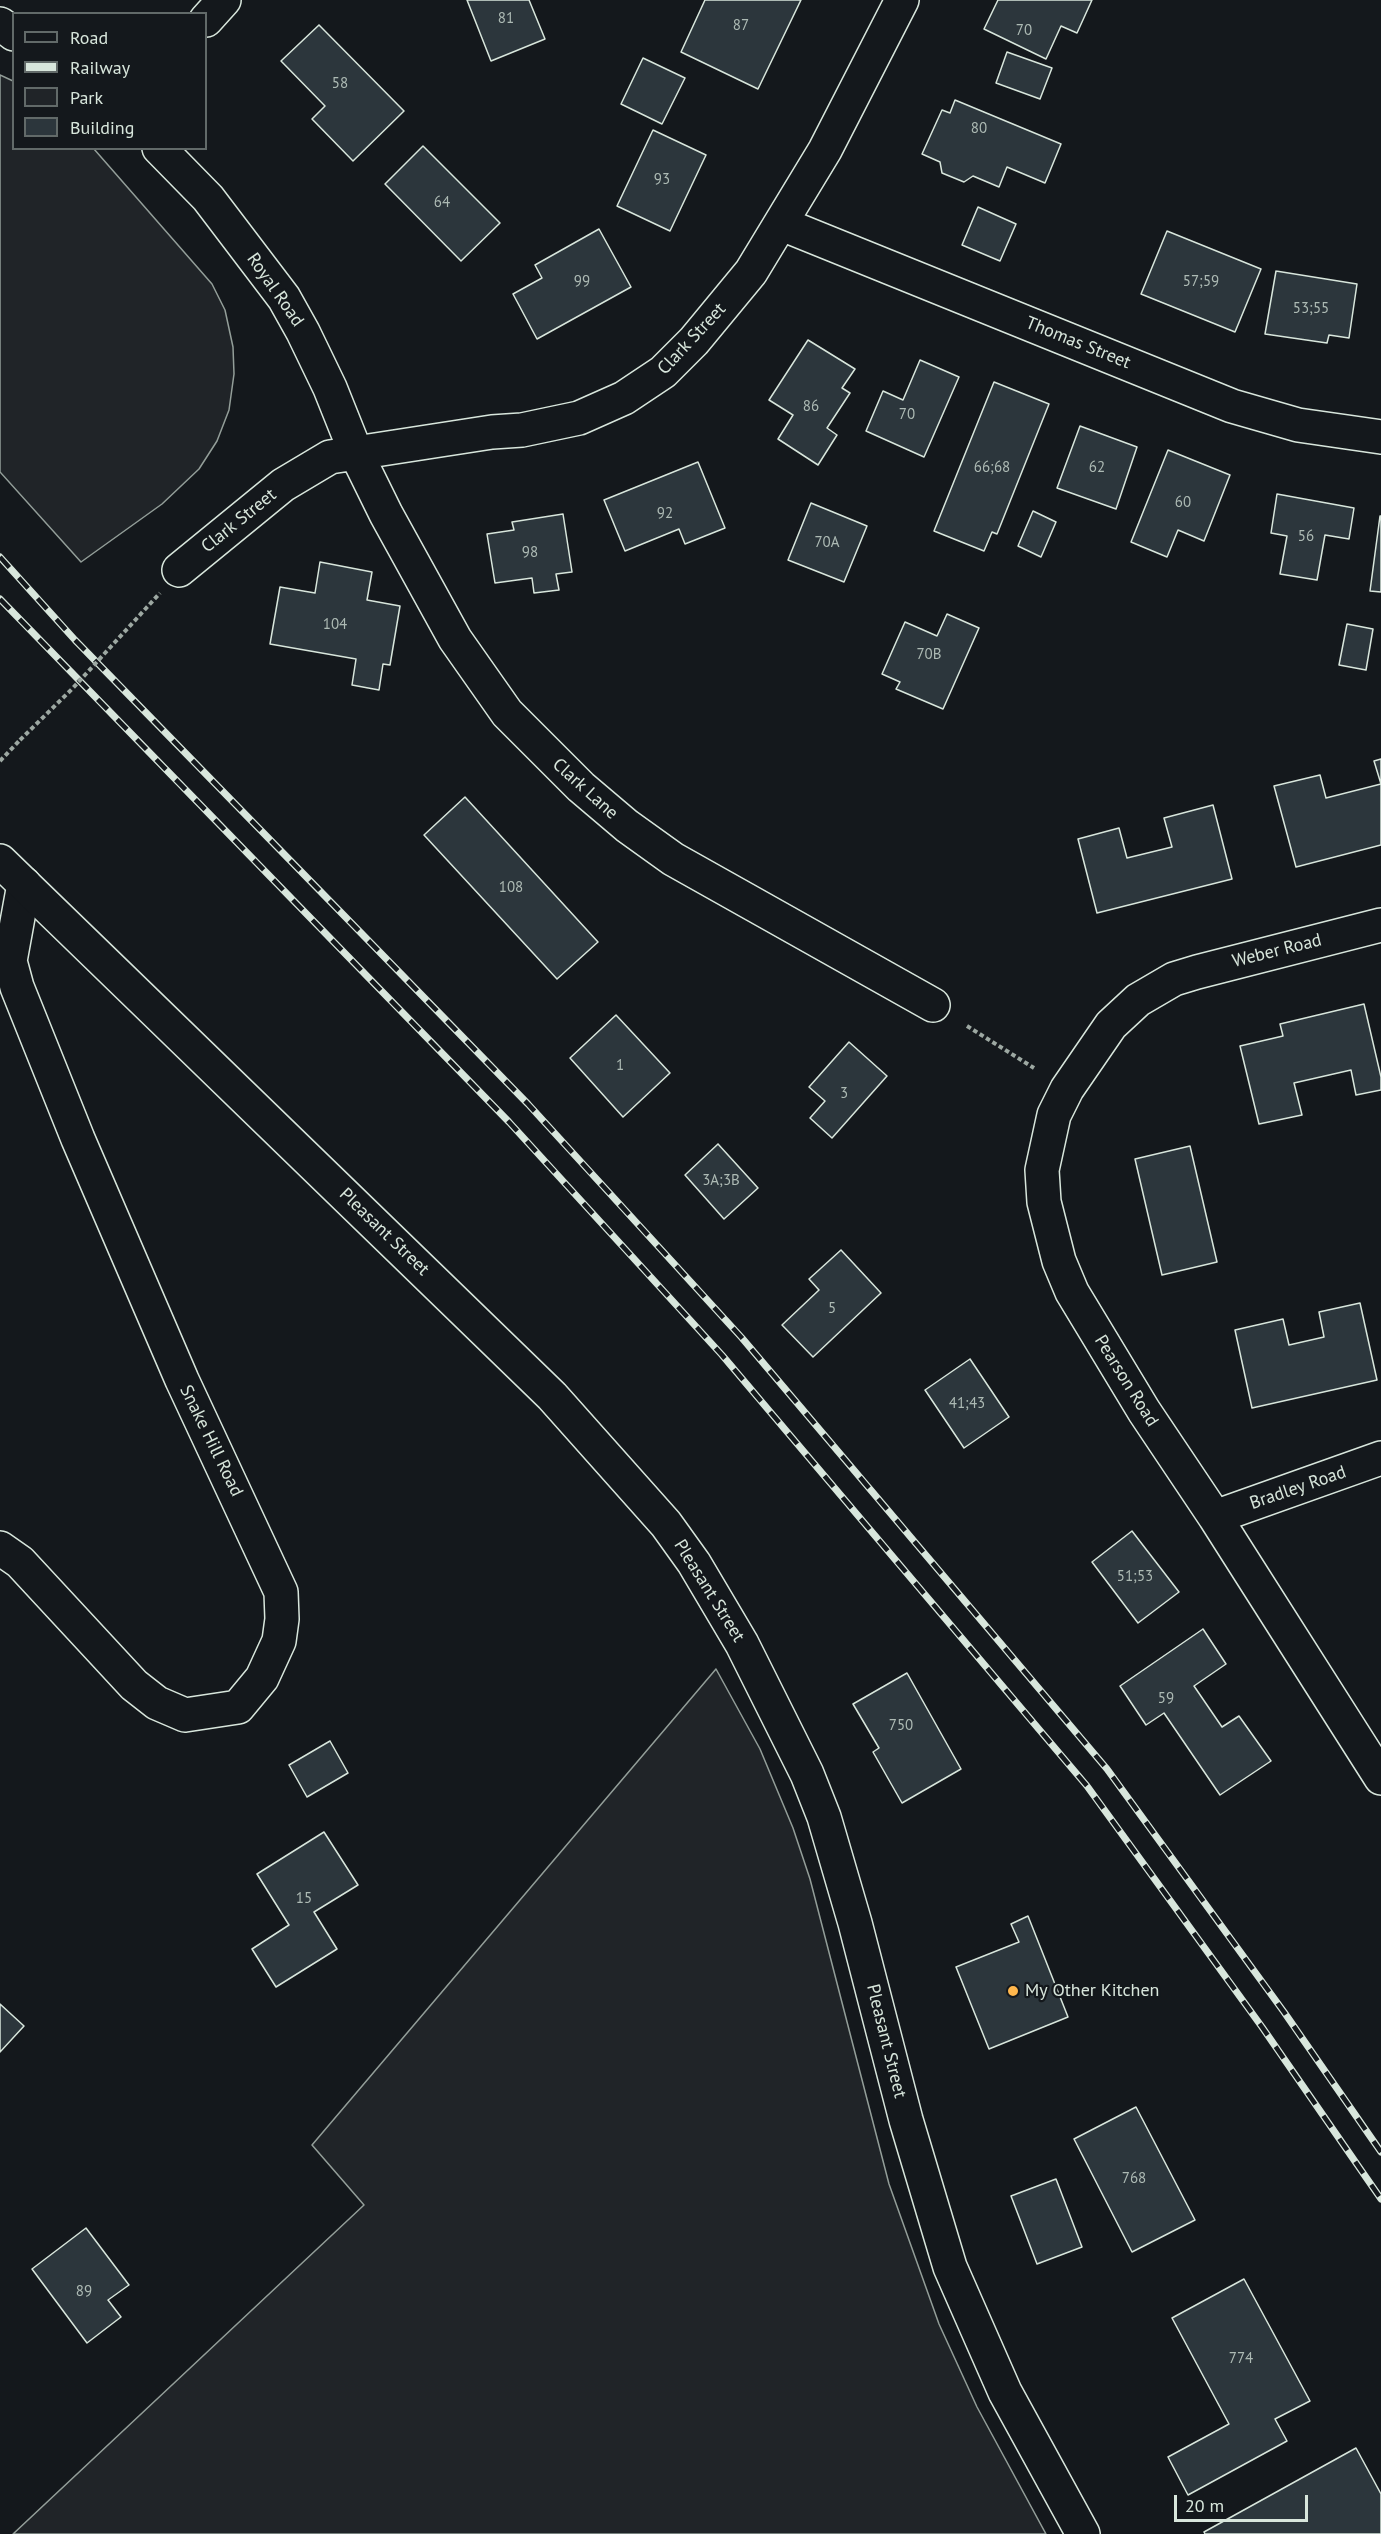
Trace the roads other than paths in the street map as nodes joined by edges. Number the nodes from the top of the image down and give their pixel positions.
1 (224, 0) edge
2 (902, 0) edge
3 (207, 19) edge
4 (161, 150) edge
5 (782, 224) junction
6 (1381, 437) edge
7 (356, 453) junction
8 (170, 582) road end
9 (0, 861) edge
10 (24, 884) junction
11 (1381, 925) edge
12 (1174, 979) joint
13 (933, 1005) road end
14 (1381, 1458) edge
15 (1215, 1517) junction
16 (0, 1548) edge
17 (1381, 1778) edge
18 (1083, 2534) edge

1 - 3 street
2 - 5 street, Clark Street
4 - 7 street, Royal Road
5 - 6 street, Thomas Street
5 - 7 street, Clark Street
7 - 8 street, Clark Street
7 - 13 street, Clark Lane
9 - 10 street, Pleasant Street
10 - 16 street, Snake Hill Road
10 - 18 street, Pleasant Street
11 - 12 street, Weber Road
12 - 15 street, Pearson Road
14 - 15 street, Bradley Road
15 - 17 street, Pearson Road

